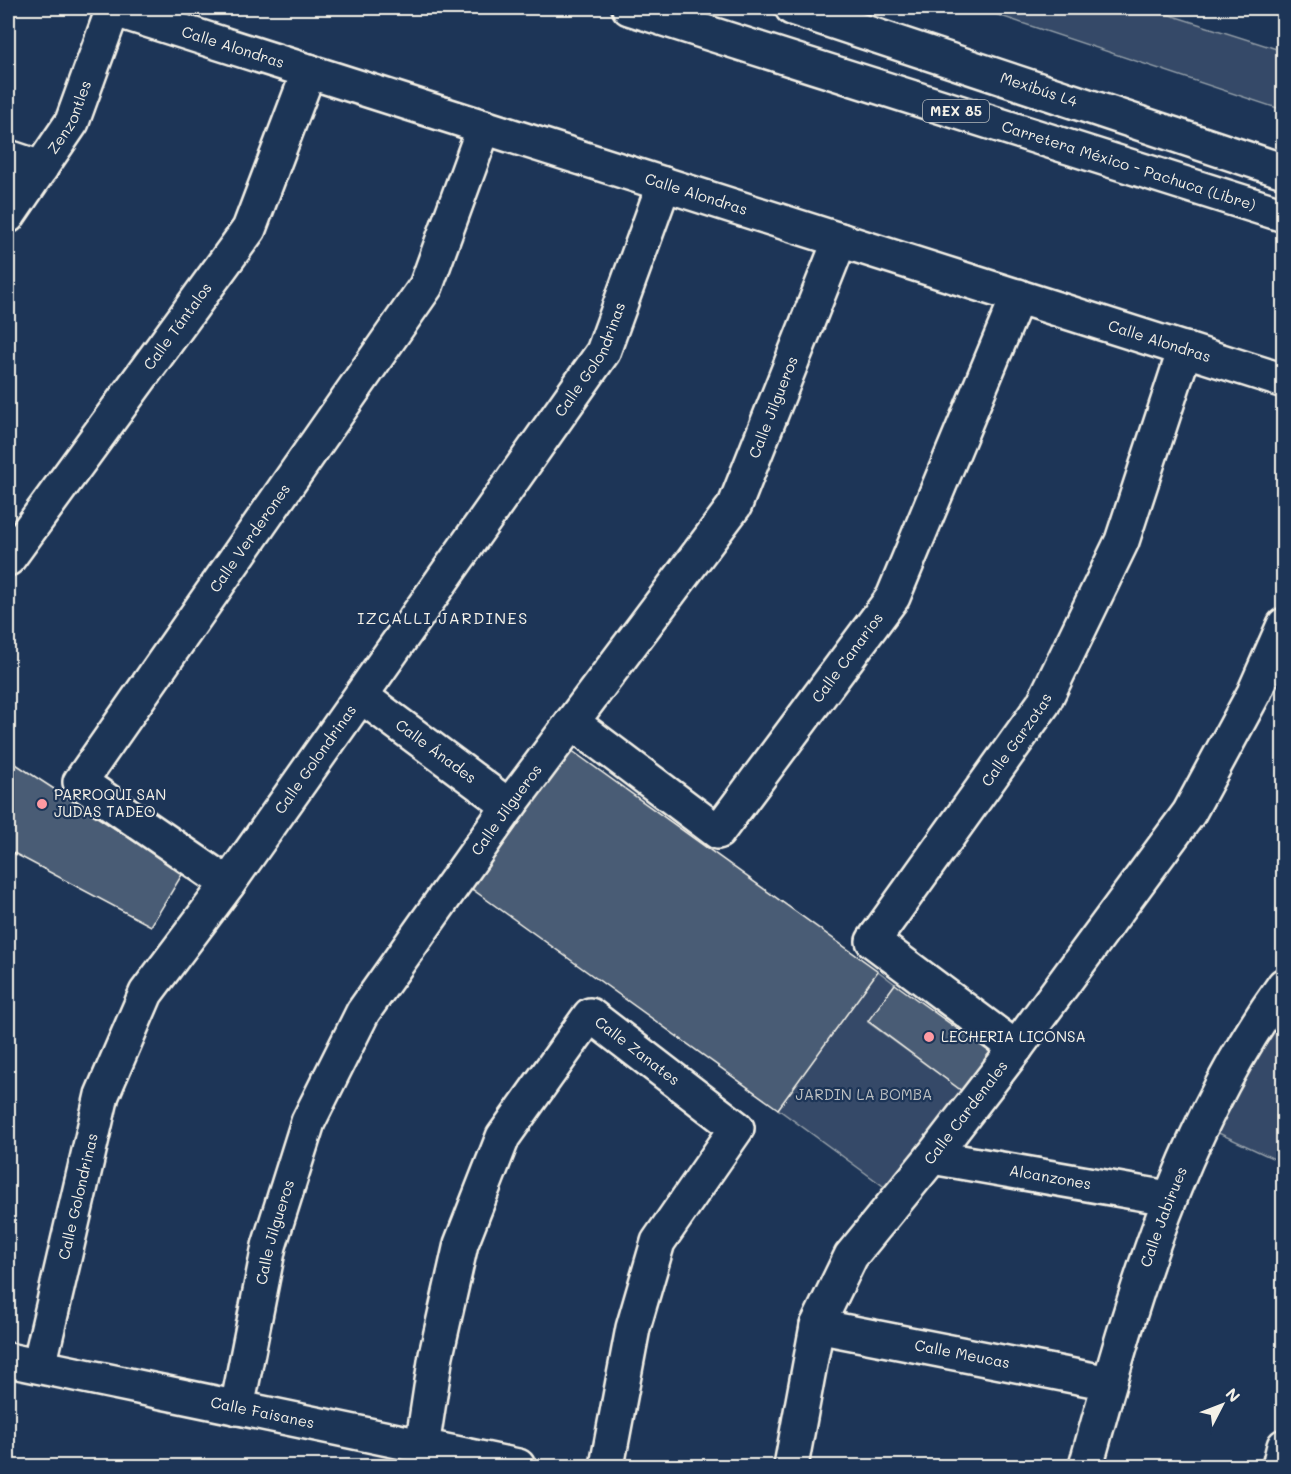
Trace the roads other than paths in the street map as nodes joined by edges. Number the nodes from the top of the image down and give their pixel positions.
1 (111, 8) edge
2 (629, 8) edge
3 (792, 8) edge
4 (855, 8) edge
5 (309, 71) junction
6 (484, 127) junction
7 (1284, 147) edge
8 (8, 157) edge
9 (41, 168) junction
10 (1284, 171) edge
11 (664, 184) junction
12 (1284, 215) edge
13 (8, 216) edge
14 (840, 240) junction
15 (1018, 296) junction
16 (1185, 350) junction
17 (1284, 381) edge
18 (8, 559) edge
19 (1284, 625) edge
20 (361, 696) junction
21 (573, 722) junction
22 (509, 806) junction
23 (228, 884) junction
24 (1280, 996) edge
25 (1016, 1048) junction
26 (932, 1157) junction
27 (1168, 1198) junction
28 (818, 1326) junction
29 (23, 1363) edge
30 (1110, 1383) junction
31 (237, 1408) junction
32 (1284, 1446) edge
33 (422, 1447) junction
34 (518, 1467) edge
35 (607, 1467) edge
36 (791, 1467) edge
37 (1086, 1467) edge
38 (1279, 1467) edge

1 - 5 street, Calle Alondras
1 - 9 street, Zenzontles
2 - 12 street, Carretera México - Pachuca (Libre) / MEX 85
3 - 10 street, Mexibús L4
4 - 7 street, Mexibús L4
5 - 6 street, Calle Alondras
5 - 18 street, Calle Tántalos
6 - 11 street, Calle Alondras
6 - 23 street, Calle Verderones
8 - 9 street
9 - 13 street, Zenzontles
11 - 14 street, Calle Alondras
11 - 20 street, Calle Golondrinas
14 - 15 street, Calle Alondras
14 - 21 street, Calle Jilgueros
15 - 16 street, Calle Alondras
15 - 21 street, Calle Canarios
16 - 17 street, Calle Alondras
16 - 25 street, Calle Garzotas
19 - 25 street, Calle Cardenales
20 - 22 street, Calle Ánades
20 - 23 street, Calle Golondrinas
21 - 22 street, Calle Jilgueros
22 - 31 street, Calle Jilgueros
23 - 29 street, Calle Golondrinas
24 - 27 street, Calle Jabirues
25 - 26 street, Calle Cardenales
26 - 27 street, Alcanzones
26 - 28 street, Calle Cardenales
27 - 30 street, Calle Jabirues
28 - 30 street, Calle Meucas
28 - 36 street, Calle Cardenales
29 - 31 street, Calle Faisanes
30 - 37 street, Calle Jabirues
31 - 33 street, Calle Faisanes
32 - 38 street
33 - 34 street, Calle Faisanes
33 - 35 street, Calle Zanates

